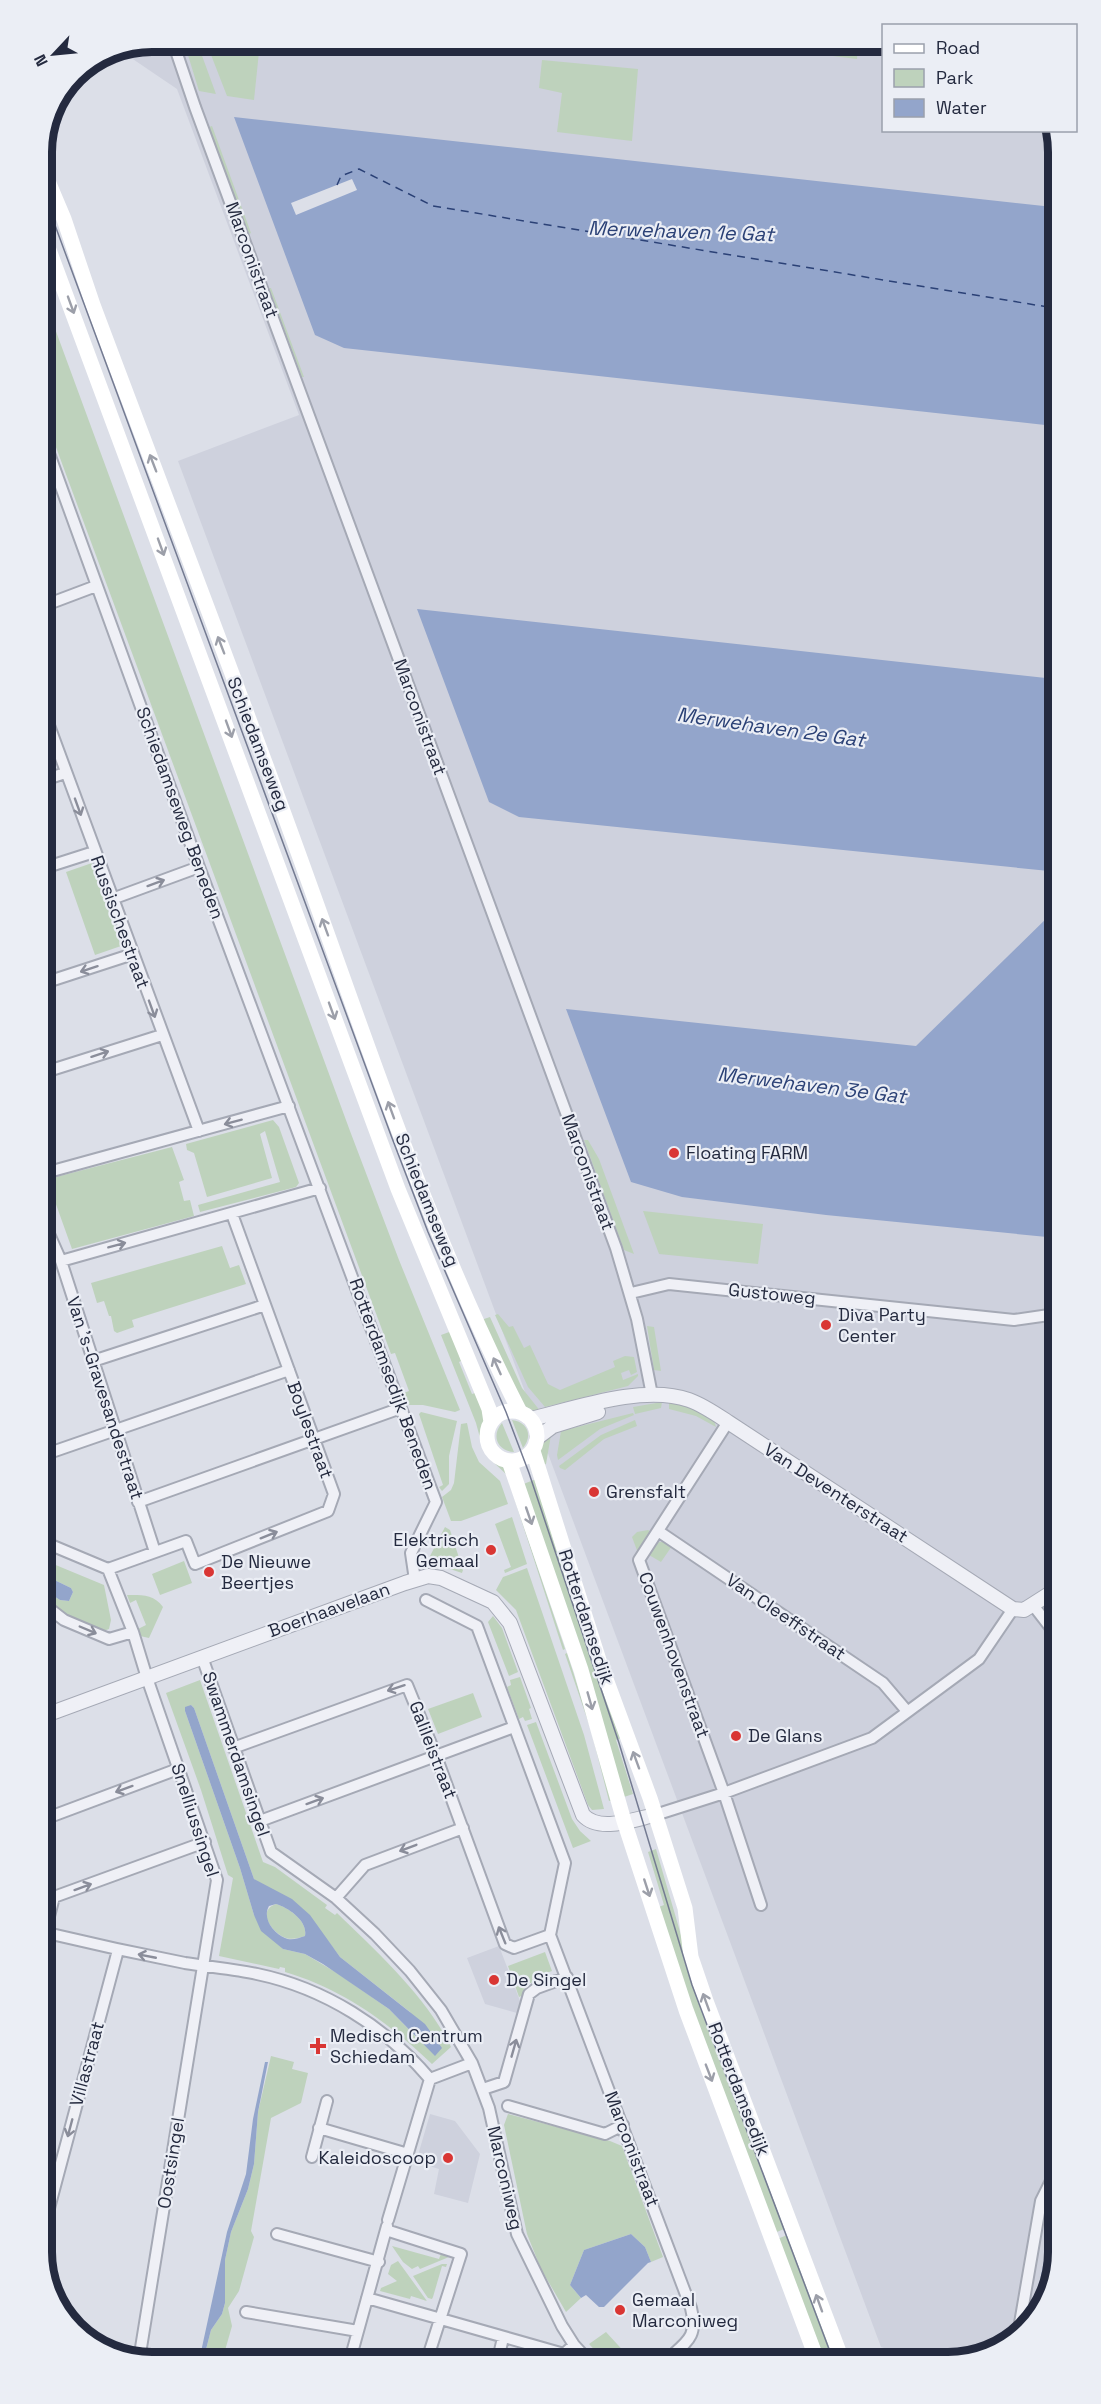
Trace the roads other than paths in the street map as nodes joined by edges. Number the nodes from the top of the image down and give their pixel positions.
1 (176, 52) edge
2 (53, 193) edge
3 (53, 260) edge
4 (53, 465) edge
5 (96, 586) junction
6 (53, 603) edge
7 (53, 736) edge
8 (66, 773) junction
9 (53, 777) edge
10 (94, 852) junction
11 (53, 865) edge
12 (199, 867) junction
13 (112, 899) junction
14 (133, 954) junction
15 (53, 980) edge
16 (162, 1035) junction
17 (53, 1070) edge
18 (289, 1106) junction
19 (199, 1131) junction
20 (53, 1171) edge
21 (320, 1188) junction
22 (232, 1214) junction
23 (52, 1250) edge
24 (61, 1261) junction
25 (631, 1293) junction
26 (264, 1305) junction
27 (1048, 1315) edge
28 (93, 1360) junction
29 (289, 1370) junction
30 (652, 1395) junction
31 (401, 1408) junction
32 (525, 1416) junction
33 (491, 1422) junction
34 (728, 1422) junction
35 (115, 1430) junction
36 (314, 1438) junction
37 (535, 1444) junction
38 (52, 1452) edge
39 (509, 1461) junction
40 (138, 1502) junction
41 (658, 1531) junction
42 (52, 1546) edge
43 (155, 1552) junction
44 (108, 1569) junction
45 (414, 1580) junction
46 (1048, 1595) edge
47 (426, 1600) dead end
48 (1033, 1605) junction
49 (1013, 1609) junction
50 (52, 1611) edge
51 (1048, 1624) edge
52 (134, 1632) junction
53 (202, 1657) junction
54 (147, 1678) junction
55 (906, 1710) junction
56 (52, 1713) edge
57 (514, 1726) junction
58 (233, 1748) junction
59 (436, 1756) junction
60 (178, 1769) junction
61 (724, 1793) junction
62 (655, 1815) junction
63 (52, 1816) edge
64 (260, 1821) junction
65 (624, 1821) junction
66 (462, 1828) junction
67 (205, 1842) junction
68 (336, 1898) junction
69 (52, 1904) edge
70 (761, 1905) dead end
71 (52, 1934) edge
72 (550, 1935) junction
73 (118, 1950) junction
74 (204, 1966) junction
75 (567, 1977) junction
76 (472, 2063) junction
77 (430, 2079) junction
78 (483, 2089) junction
79 (327, 2101) dead end
80 (508, 2106) dead end
81 (622, 2125) junction
82 (320, 2128) junction
83 (408, 2154) junction
84 (312, 2157) dead end
85 (1048, 2187) edge
86 (52, 2197) edge
87 (387, 2226) junction
88 (277, 2234) dead end
89 (378, 2262) junction
90 (367, 2298) junction
91 (246, 2312) dead end
92 (439, 2318) junction
93 (1021, 2320) edge
94 (358, 2331) junction
95 (503, 2338) junction
96 (574, 2345) junction
97 (141, 2351) edge
98 (352, 2351) edge
99 (429, 2351) edge
100 (500, 2351) edge
101 (555, 2352) edge
102 (567, 2352) edge
103 (580, 2352) edge
104 (676, 2352) edge
105 (814, 2352) edge
106 (839, 2352) edge

1 - 25 street, Marconistraat
32 -> 2 main road, Schiedamseweg
3 -> 33 main road, Schiedamseweg
4 - 5 street, Schiedamseweg Beneden
5 - 6 street
5 - 12 street, Schiedamseweg Beneden
7 - 8 street, Russischestraat
8 - 9 street
8 -> 10 street, Russischestraat
10 - 11 street
10 - 13 street, Russischestraat
13 -> 12 street
12 - 18 street, Schiedamseweg Beneden
13 - 14 street, Russischestraat
14 -> 15 street
14 -> 16 street, Russischestraat
17 -> 16 street
16 - 19 street, Russischestraat
18 -> 19 street
18 - 21 street, Schiedamseweg Beneden
19 - 20 street
21 - 22 street
21 - 31 street, Rotterdamsedijk Beneden
24 -> 22 street
22 - 26 street, Boylestraat
23 - 24 street, Van 's-Gravesandestraat
24 - 28 street, Van 's-Gravesandestraat
25 - 27 street, Gustoweg
25 - 30 street, Marconistraat
26 - 28 street
26 - 29 street, Boylestraat
28 - 35 street, Van 's-Gravesandestraat
29 - 35 street
29 - 36 street, Boylestraat
30 - 32 street, Van Deventerstraat
30 - 34 street, Van Deventerstraat
30 - 37 street, Van Deventerstraat
31 - 36 street
31 - 45 street, Rotterdamsedijk Beneden
32 - 33 main road
32 - 37 main road
33 - 39 main road
34 - 41 street, Couwenhovenstraat
34 - 49 street, Van Deventerstraat
35 - 38 street
35 - 40 street, Van 's-Gravesandestraat
36 - 40 street
43 -> 36 street, Boylestraat
37 - 39 main road
62 -> 37 main road, Rotterdamsedijk
39 -> 65 main road, Rotterdamsedijk
40 - 43 street, Van 's-Gravesandestraat
41 - 55 street, Van Cleeffstraat
41 - 61 street, Couwenhovenstraat
42 - 44 street
43 - 44 street
44 - 52 street, Snelliussingel
45 - 53 street, Boerhaavelaan
45 - 65 street, Boerhaavelaan
46 - 48 street
47 - 57 street
48 - 49 street
48 - 51 street
49 - 55 street
50 -> 52 street
52 - 54 street, Snelliussingel
53 - 54 street, Boerhaavelaan
53 - 58 street, Swammerdamsingel
54 - 56 street, Boerhaavelaan
54 - 60 street, Snelliussingel
55 - 61 street
57 - 59 street
57 - 72 street
59 -> 58 street, Galileistraat
58 - 64 street, Swammerdamsingel
64 -> 59 street
59 - 66 street, Galileistraat
60 -> 63 street
60 - 67 street, Snelliussingel
61 - 62 street
61 - 70 street, Couwenhovenstraat
62 - 65 street
106 -> 62 main road, Rotterdamsedijk
64 - 68 street, Swammerdamsingel
65 -> 105 main road, Rotterdamsedijk
66 -> 68 street
72 -> 66 street, Galileistraat
69 -> 67 street
67 - 74 street, Snelliussingel
68 - 76 street, Swammerdamsingel
71 - 73 street
72 - 75 street, Marconistraat
74 -> 73 street
73 -> 86 street, Villastraat
74 - 77 street
74 - 97 street, Oostsingel
78 -> 75 street
75 - 81 street, Marconistraat
76 - 77 street
76 - 78 street, Swammerdamsingel
77 - 83 street
78 - 96 street, Marconiweg
79 - 82 street
80 - 81 street
81 - 104 street, Marconistraat
82 - 83 street
82 - 84 street
83 - 87 street
85 - 93 street
87 - 89 street
87 - 92 street
88 - 89 street
89 - 90 street
90 - 92 street
90 - 94 street
91 - 94 street
92 - 95 street
92 - 99 street
94 - 98 street
95 - 100 street
95 - 101 street
96 - 102 street
96 - 103 street, Marconiweg

